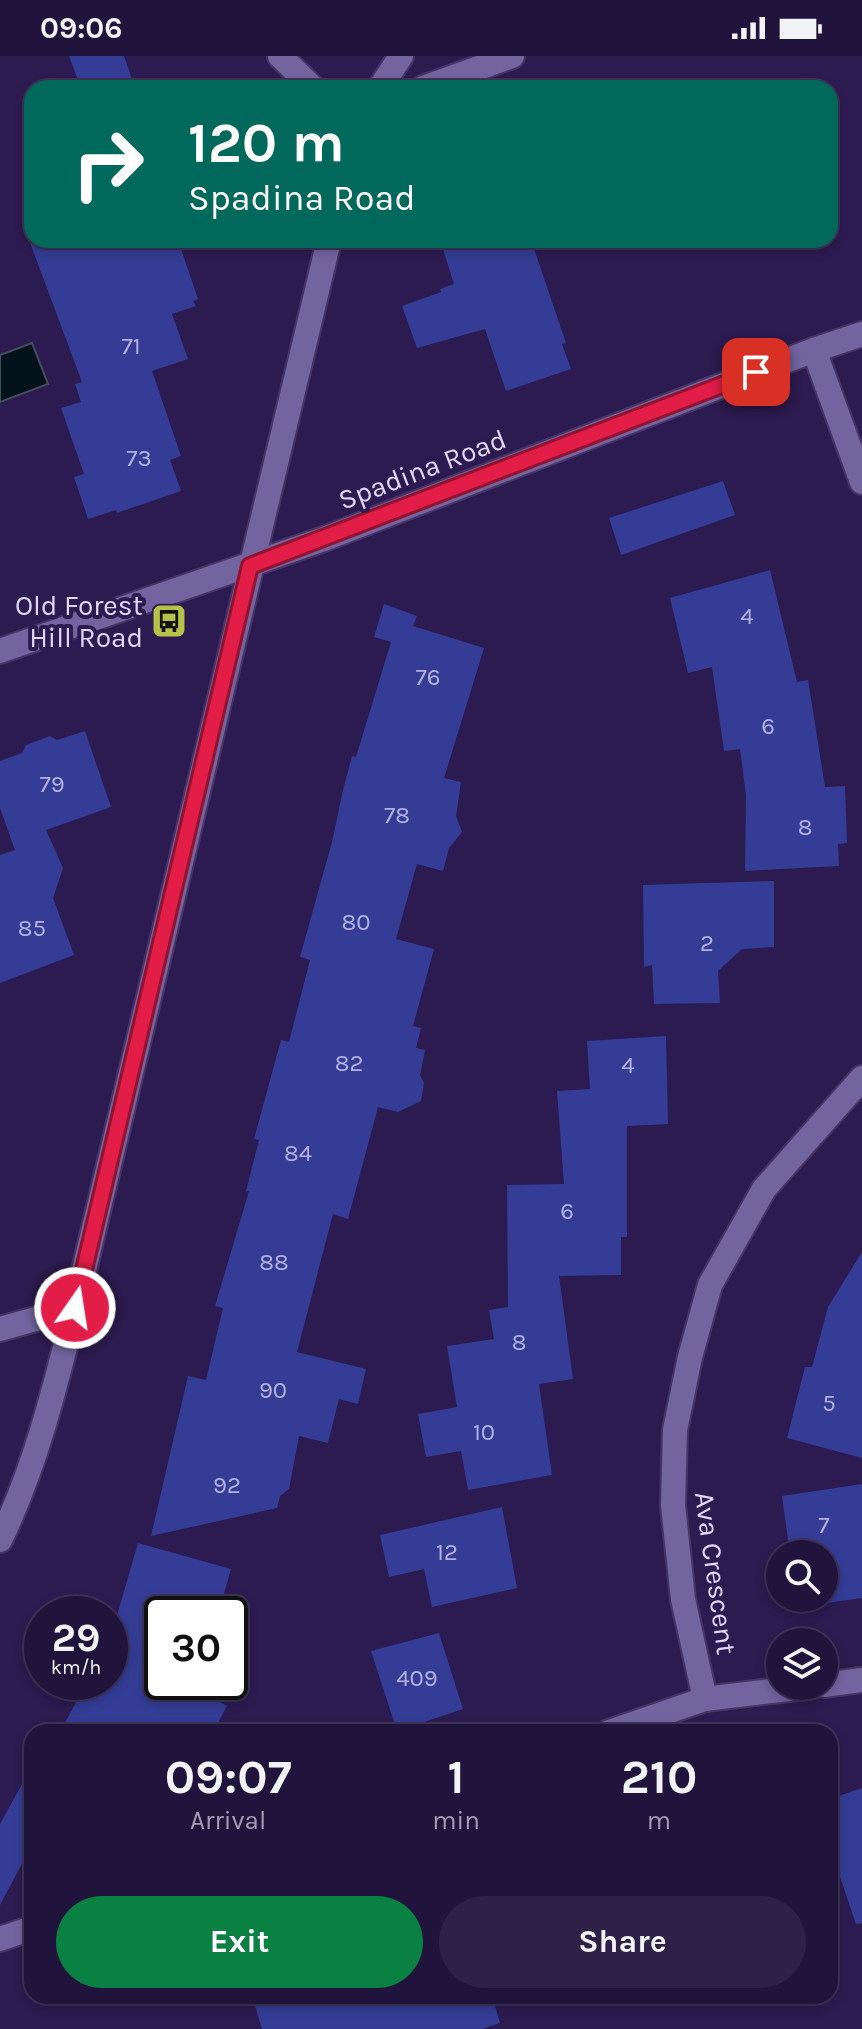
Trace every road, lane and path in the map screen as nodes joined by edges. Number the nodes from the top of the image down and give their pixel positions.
1 (280, 56) edge
2 (401, 56) edge
3 (512, 56) edge
4 (305, 80) edge
5 (385, 80) edge
6 (445, 80) edge
7 (327, 248) edge
8 (862, 334) edge
9 (814, 350) junction
10 (862, 482) edge
11 (250, 566) junction
12 (0, 651) edge
13 (862, 1078) edge
14 (75, 1308) junction
15 (0, 1329) edge
16 (0, 1540) edge
17 (862, 1680) edge
18 (838, 1683) edge
19 (766, 1692) edge
20 (705, 1699) junction
21 (632, 1724) edge
22 (24, 1931) edge
23 (0, 1939) edge

1 - 4 street
2 - 5 street
3 - 6 street
7 - 11 street
8 - 9 street, Spadina Road
9 - 10 street
9 - 11 street, Spadina Road
11 - 12 street, Spadina Road
11 - 14 street
13 - 20 street, Ava Crescent
14 - 15 street
14 - 16 street
17 - 18 street
19 - 20 street
20 - 21 street
22 - 23 street

